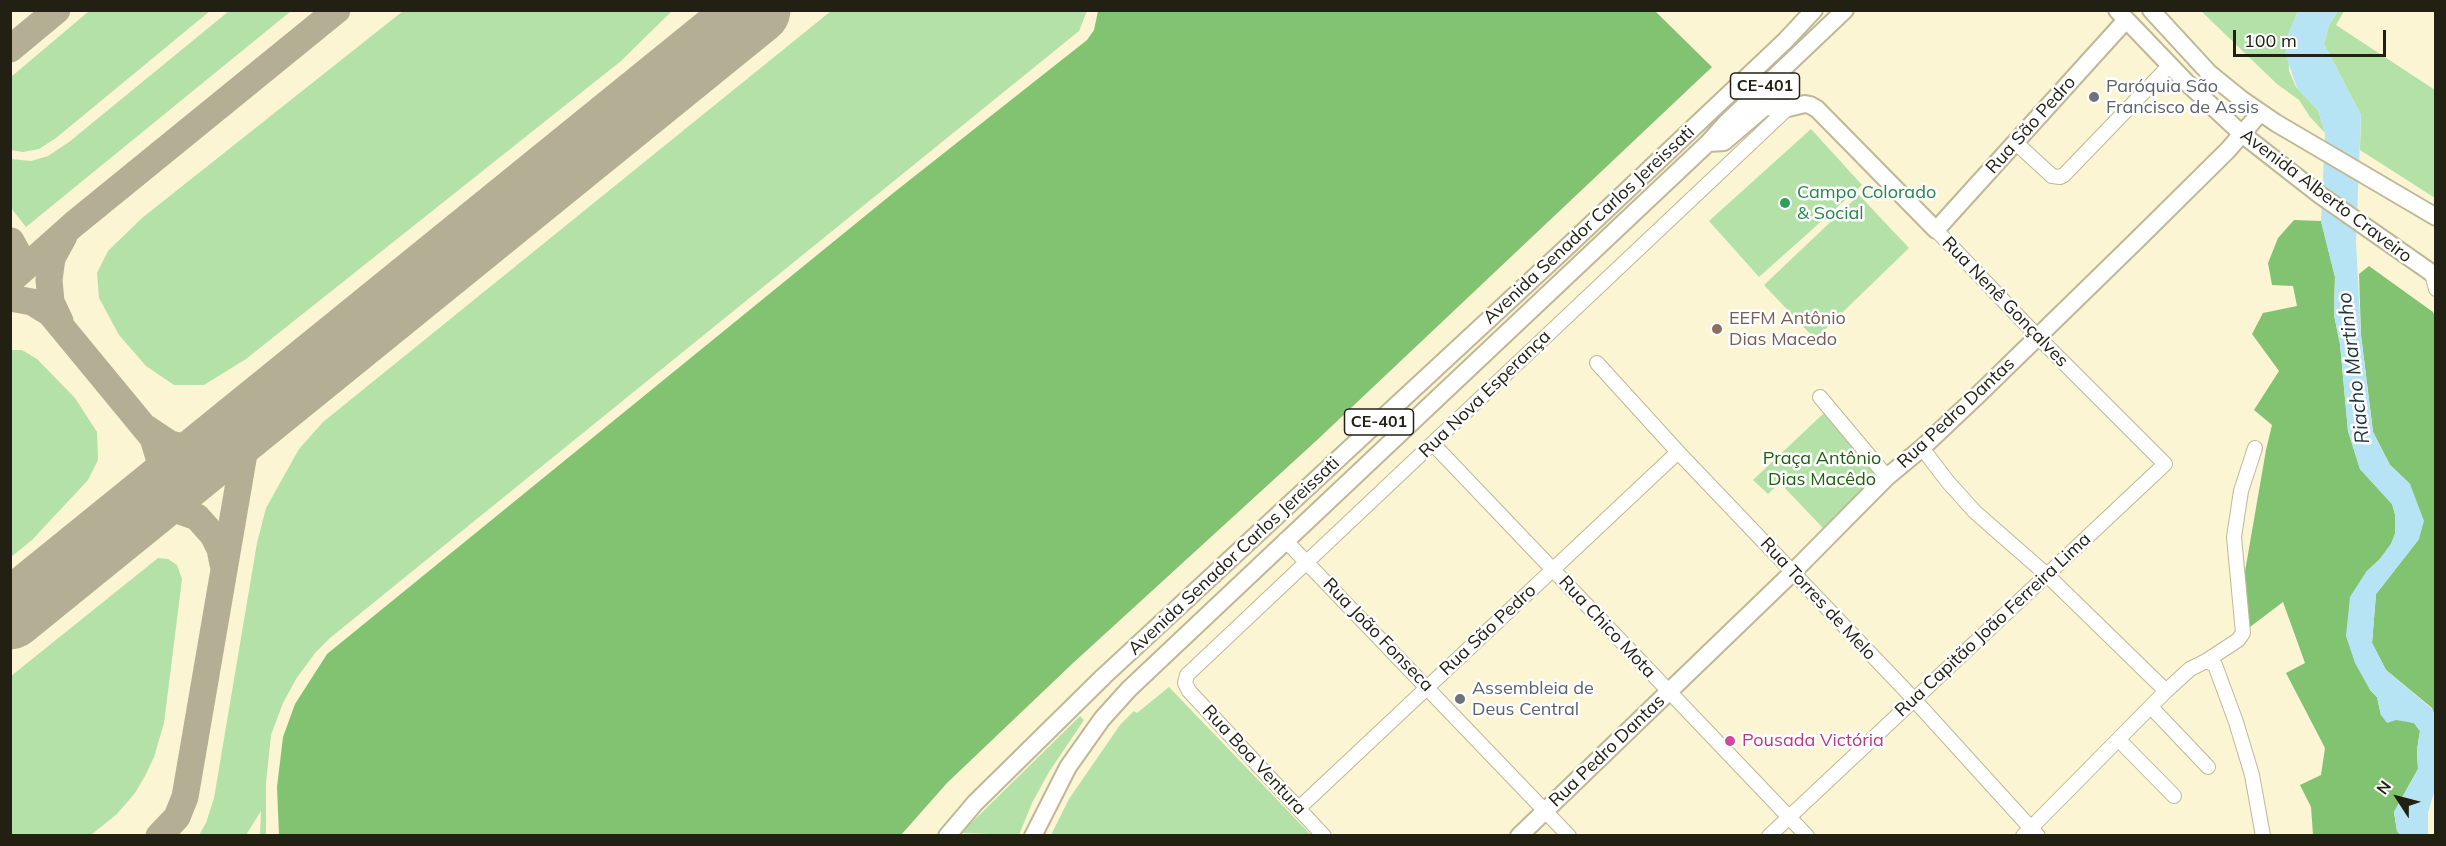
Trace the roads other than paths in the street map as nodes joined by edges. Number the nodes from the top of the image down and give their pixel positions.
1 (1814, 10) edge
2 (1845, 10) edge
3 (2151, 10) edge
4 (2122, 15) edge
5 (2170, 65) junction
6 (1788, 108) junction
7 (2260, 113) junction
8 (2242, 134) junction
9 (2015, 142) junction
10 (1708, 143) junction
11 (2436, 217) edge
12 (1936, 230) junction
13 (2434, 280) edge
14 (2037, 336) junction
15 (1597, 363) dead end
16 (1821, 397) dead end
17 (1433, 444) junction
18 (1922, 448) junction
19 (2255, 448) dead end
20 (1678, 452) junction
21 (2165, 464) joint
22 (1887, 477) junction
23 (1285, 540) junction
24 (1307, 562) junction
25 (1553, 570) junction
26 (1793, 572) junction
27 (2047, 575) junction
28 (2206, 661) junction
29 (1185, 683) joint
30 (1428, 686) junction
31 (2166, 691) junction
32 (1668, 692) junction
33 (1913, 699) junction
34 (2151, 707) junction
35 (2119, 740) junction
36 (2208, 767) dead end
37 (2174, 796) dead end
38 (1299, 808) junction
39 (1545, 810) junction
40 (1789, 817) junction
41 (2031, 833) edge
42 (947, 836) edge
43 (1033, 836) edge
44 (1324, 836) edge
45 (1519, 836) edge
46 (1569, 836) edge
47 (1769, 836) edge
48 (1807, 836) edge
49 (2262, 836) edge

1 - 42 main road, Avenida Senador Carlos Jereissati / CE-401
2 - 10 main road, Avenida Senador Carlos Jereissati / CE-401
3 - 7 main road, Avenida Alberto Craveiro
4 - 5 main road, Avenida Alberto Craveiro
4 - 9 main road, Rua São Pedro
5 - 8 main road, Avenida Alberto Craveiro
5 - 9 street
6 - 10 main road, Rua Nenê Gonçalves
6 - 12 main road, Rua Nenê Gonçalves
6 - 17 street, Rua Nova Esperança
7 - 8 main road, Rua Pedro Dantas
7 - 11 main road, Avenida Alberto Craveiro
8 - 13 main road, Avenida Alberto Craveiro
8 - 14 main road, Rua Pedro Dantas
9 - 12 main road, Rua São Pedro
10 - 23 main road, Avenida Senador Carlos Jereissati / CE-401
12 - 14 street, Rua Nenê Gonçalves
14 - 18 main road, Rua Pedro Dantas
14 - 21 street, Rua Nenê Gonçalves
15 - 20 street, Rua Torres de Melo
16 - 22 street
17 - 24 street, Rua Nova Esperança
17 - 25 street, Rua Chico Mota
18 - 22 main road, Rua Pedro Dantas
18 - 27 street
19 - 28 street
20 - 25 street, Rua São Pedro
20 - 26 street, Rua Torres de Melo
21 - 27 street, Rua Capitão João Ferreira Lima
22 - 26 main road, Rua Pedro Dantas
23 - 24 street, Rua João Fonseca
23 - 43 main road, Avenida Senador Carlos Jereissati / CE-401
24 - 29 street, Rua Nova Esperança
24 - 30 street, Rua João Fonseca
25 - 30 street, Rua São Pedro
25 - 32 street, Rua Chico Mota
26 - 32 main road, Rua Pedro Dantas
26 - 33 street, Rua Torres de Melo
27 - 31 street
27 - 33 street, Rua Capitão João Ferreira Lima
28 - 31 street
28 - 49 street
29 - 38 street, Rua Boa Ventura
30 - 38 street, Rua São Pedro
30 - 39 street, Rua João Fonseca
31 - 34 street
32 - 39 main road, Rua Pedro Dantas
32 - 40 street, Rua Chico Mota
33 - 40 street, Rua Capitão João Ferreira Lima
33 - 41 street, Rua Torres de Melo
34 - 35 street
34 - 36 street
35 - 37 street
35 - 41 street
38 - 44 street, Rua Boa Ventura
39 - 45 main road, Rua Pedro Dantas
39 - 46 street, Rua João Fonseca
40 - 47 street, Rua Capitão João Ferreira Lima
40 - 48 street, Rua Chico Mota

